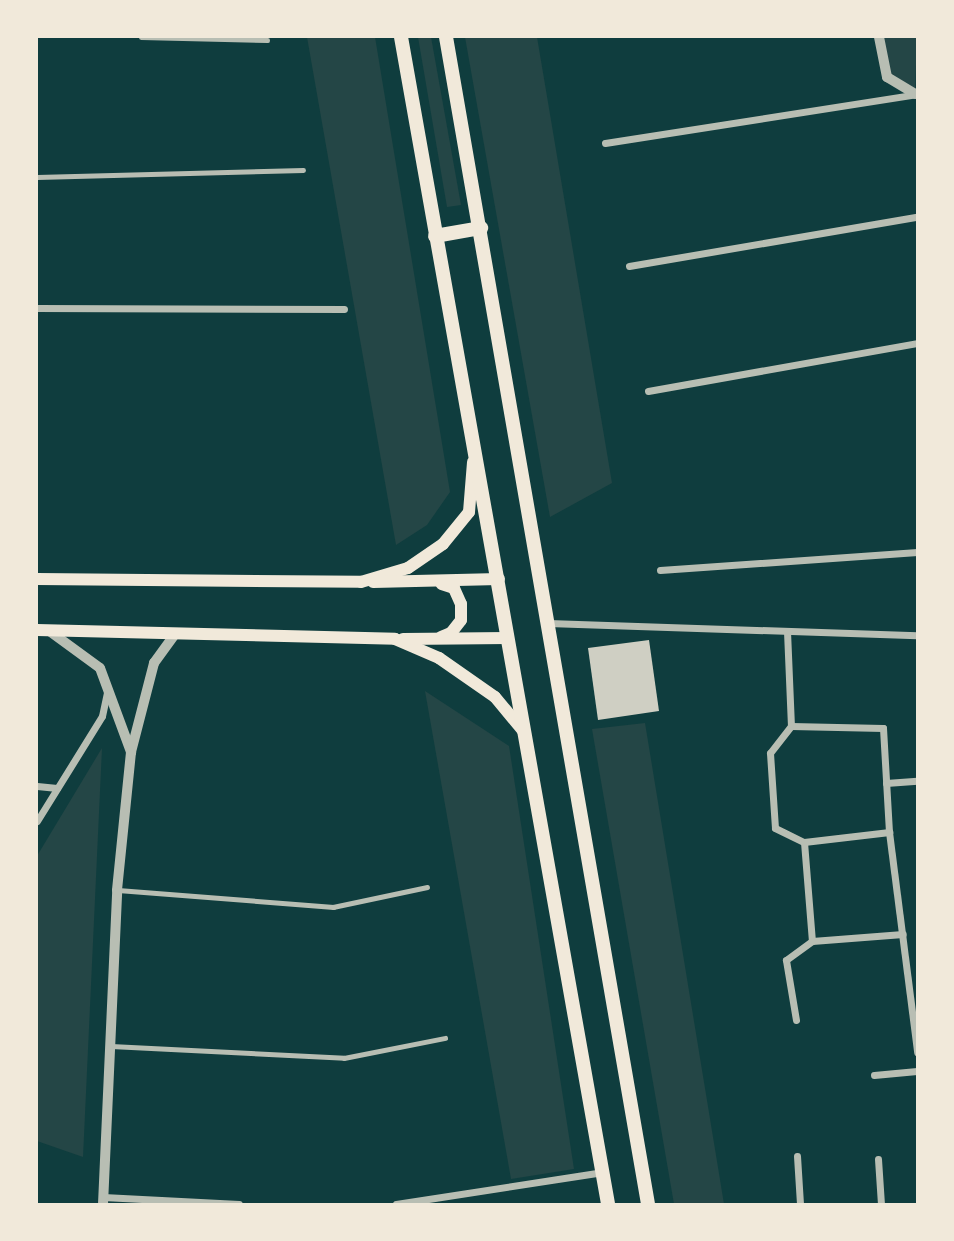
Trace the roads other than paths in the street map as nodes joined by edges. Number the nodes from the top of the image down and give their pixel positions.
1 (141, 37) edge
2 (401, 37) edge
3 (446, 37) edge
4 (879, 37) edge
5 (267, 40) dead end
6 (916, 93) edge
7 (917, 107) edge
8 (606, 143) dead end
9 (303, 170) dead end
10 (37, 177) edge
11 (917, 217) edge
12 (481, 228) junction
13 (435, 236) junction
14 (629, 266) dead end
15 (37, 308) edge
16 (344, 309) dead end
17 (917, 343) edge
18 (648, 391) dead end
19 (474, 458) junction
20 (917, 552) edge
21 (660, 570) dead end
22 (37, 579) edge
23 (499, 579) junction
24 (360, 582) junction
25 (438, 582) junction
26 (548, 623) junction
27 (42, 630) edge
28 (787, 631) junction
29 (174, 635) junction
30 (917, 635) edge
31 (508, 638) junction
32 (395, 639) junction
33 (434, 639) junction
34 (108, 688) junction
35 (791, 726) junction
36 (527, 735) junction
37 (131, 752) junction
38 (917, 781) edge
39 (886, 783) junction
40 (37, 786) edge
41 (57, 788) junction
42 (37, 821) edge
43 (889, 832) junction
44 (804, 842) junction
45 (427, 887) dead end
46 (117, 890) junction
47 (903, 934) junction
48 (812, 941) junction
49 (913, 988) edge
50 (796, 1020) dead end
51 (445, 1038) dead end
52 (110, 1046) junction
53 (917, 1052) edge
54 (917, 1071) edge
55 (874, 1075) dead end
56 (797, 1156) dead end
57 (878, 1159) dead end
58 (603, 1172) junction
59 (103, 1200) edge
60 (239, 1204) edge
61 (396, 1204) edge
62 (608, 1204) edge
63 (648, 1204) edge
64 (800, 1204) edge
65 (881, 1204) edge

1 - 5 lane
2 - 13 main road
3 - 12 main road
4 - 6 street
6 - 7 street
6 - 8 street
9 - 10 lane
11 - 14 street
12 - 13 main road
12 - 26 main road
13 - 19 main road
15 - 16 street
17 - 18 street
19 - 23 main road
19 - 24 main road
20 - 21 street
22 - 24 main road
23 - 25 main road
23 - 31 main road
24 - 25 main road
25 - 33 main road
26 - 28 street
26 - 63 main road
27 - 29 main road
27 - 34 street
28 - 30 street
28 - 35 street
29 - 32 main road
29 - 37 street
31 - 33 main road
31 - 36 main road
32 - 33 main road
32 - 36 main road
34 - 37 street
34 - 41 street
35 - 39 street
35 - 44 street
36 - 58 main road
37 - 46 street
38 - 39 street
39 - 43 street
40 - 41 street
41 - 42 street
43 - 44 street
43 - 47 street
44 - 48 street
45 - 46 lane
46 - 52 street
47 - 48 street
47 - 49 street
48 - 50 street
49 - 53 street
51 - 52 lane
52 - 59 street
54 - 55 street
56 - 64 street
57 - 65 street
58 - 61 street
58 - 62 main road
59 - 60 street

